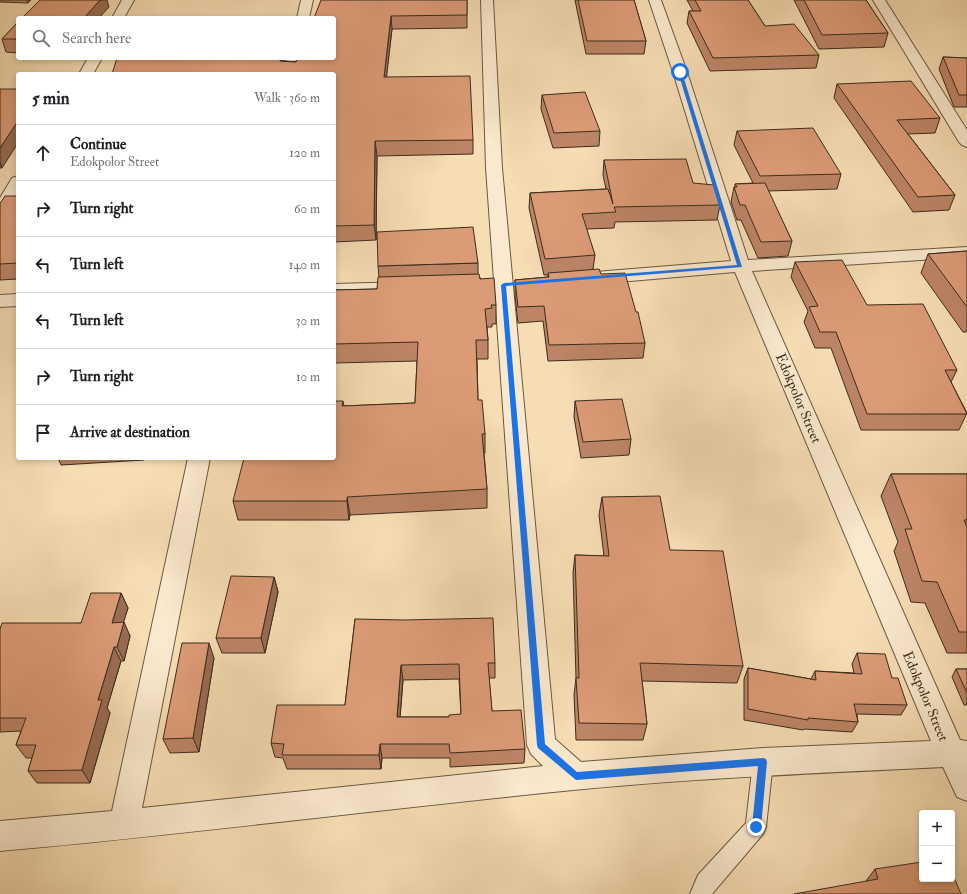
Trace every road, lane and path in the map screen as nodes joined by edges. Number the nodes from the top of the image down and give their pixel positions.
1 (128, 0) edge
2 (307, 0) edge
3 (486, 0) edge
4 (655, 0) edge
5 (879, 0) edge
6 (119, 16) edge
7 (303, 16) edge
8 (94, 60) edge
9 (293, 60) edge
10 (87, 72) edge
11 (290, 72) edge
12 (967, 142) edge
13 (16, 185) edge
14 (0, 213) edge
15 (967, 252) edge
16 (740, 266) junction
17 (575, 279) edge
18 (426, 287) edge
19 (336, 290) edge
20 (16, 300) edge
21 (0, 301) edge
22 (199, 460) edge
23 (959, 754) edge
24 (763, 762) junction
25 (576, 776) junction
26 (967, 787) edge
27 (124, 825) junction
28 (0, 836) edge
29 (701, 894) edge

1 - 6 street
2 - 7 street
3 - 25 street
4 - 16 street, Edokpolor Street
5 - 12 street
8 - 10 street
9 - 11 street
13 - 14 street
15 - 16 street
16 - 17 street
16 - 23 street, Edokpolor Street
18 - 19 street
20 - 21 street
22 - 27 street
23 - 24 street
23 - 26 street, Edokpolor Street
24 - 25 street
24 - 29 lane
25 - 27 street
27 - 28 street

